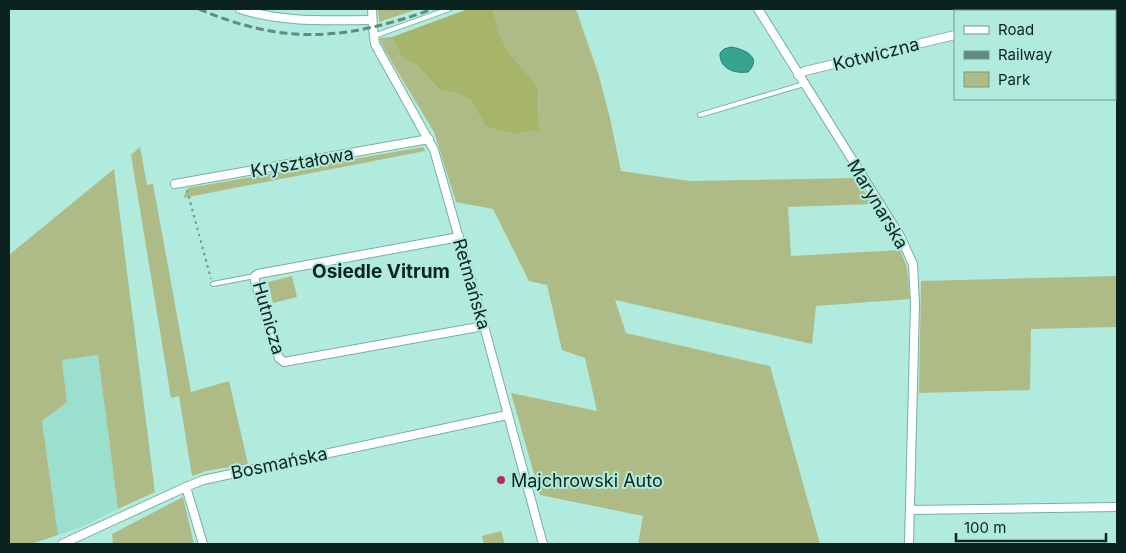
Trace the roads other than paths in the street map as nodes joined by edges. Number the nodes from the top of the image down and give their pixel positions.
1 (240, 9) edge
2 (372, 9) edge
3 (449, 9) edge
4 (758, 9) edge
5 (372, 20) junction
6 (954, 35) edge
7 (374, 36) junction
8 (798, 75) junction
9 (804, 84) junction
10 (700, 115) dead end
11 (429, 139) junction
12 (175, 184) dead end
13 (459, 237) junction
14 (255, 276) junction
15 (213, 284) road end
16 (484, 326) junction
17 (507, 415) junction
18 (186, 487) junction
19 (1117, 507) edge
20 (910, 510) junction
21 (62, 544) edge
22 (203, 544) edge
23 (543, 544) edge
24 (909, 544) edge

1 - 5 street
2 - 5 street, Retmańska
3 - 7 lane
4 - 8 street, Marynarska
5 - 7 street, Retmańska
6 - 8 street, Kotwiczna
7 - 11 street, Retmańska
8 - 9 street, Marynarska
9 - 10 lane
9 - 20 street, Marynarska
11 - 12 street, Kryształowa
11 - 13 street, Retmańska
13 - 14 street, Hutnicza
13 - 16 street, Retmańska
14 - 15 lane
14 - 16 street, Hutnicza
16 - 17 street, Retmańska
17 - 18 street, Bosmańska
17 - 23 street, Retmańska
18 - 21 street, Bosmańska
18 - 22 street
19 - 20 street
20 - 24 street, Marynarska

